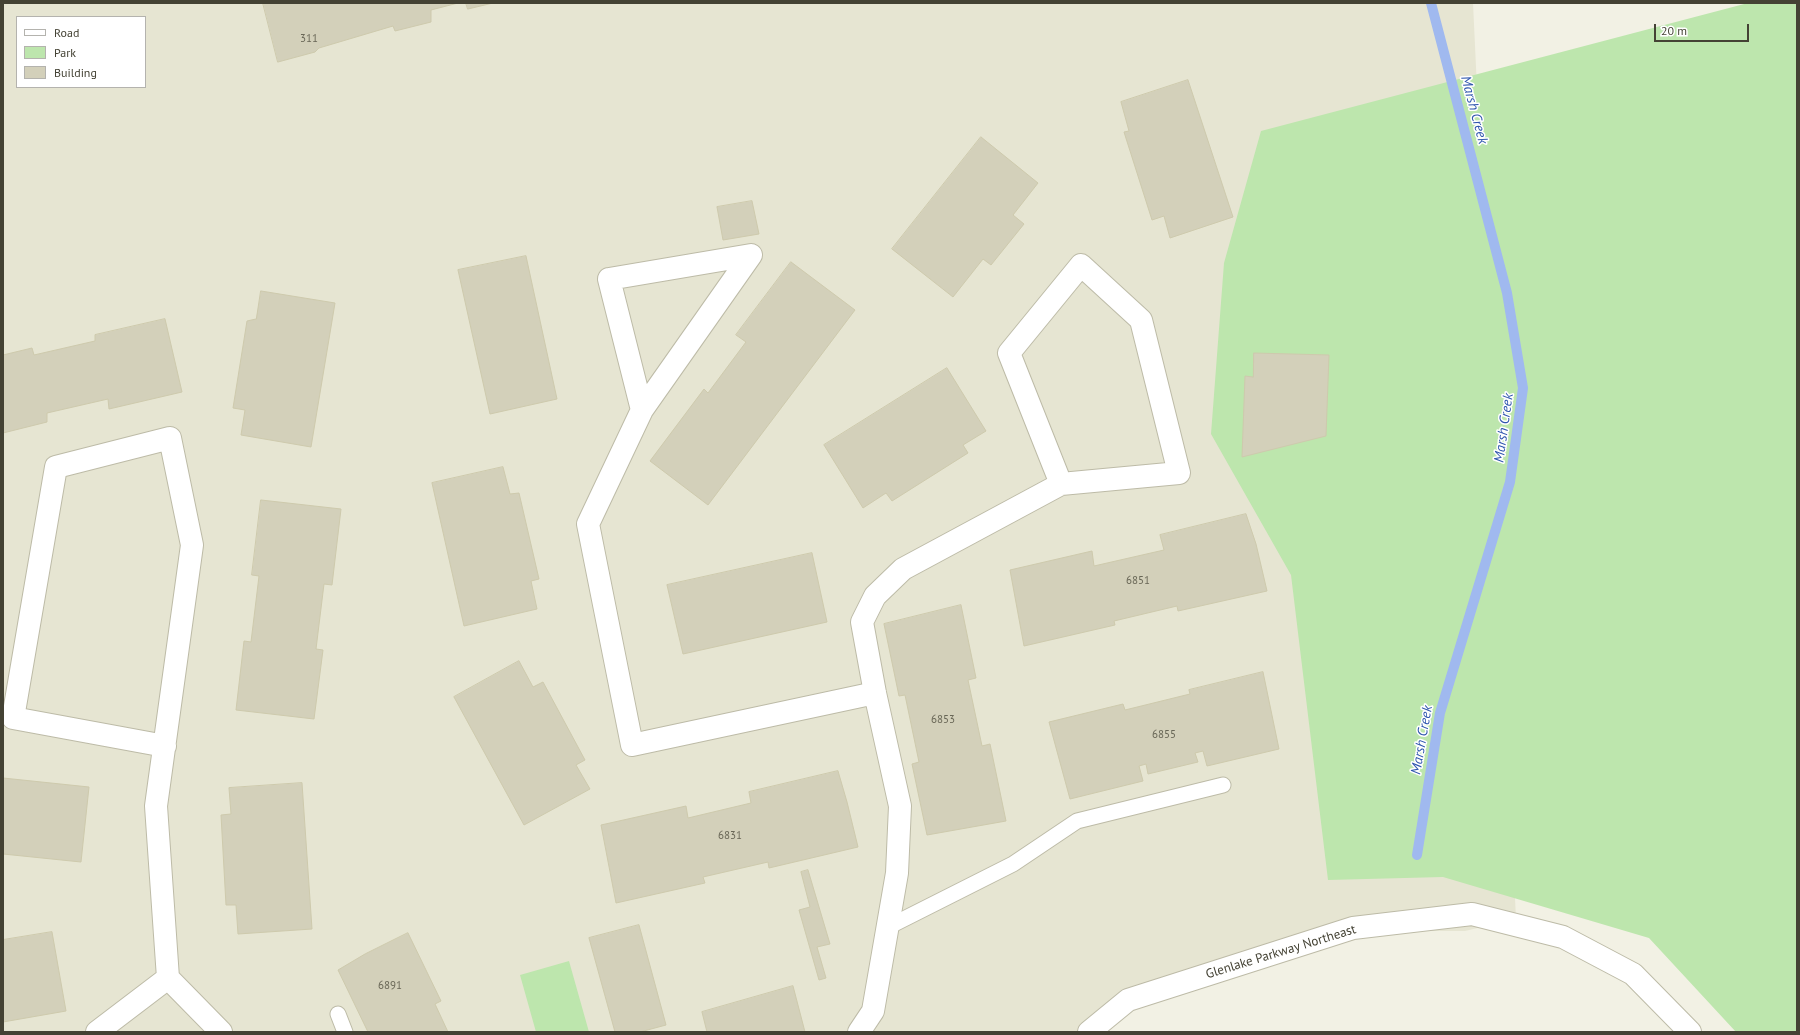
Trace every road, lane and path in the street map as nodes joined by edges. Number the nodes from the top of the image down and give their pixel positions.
1 (642, 410) junction
2 (1061, 484) junction
3 (875, 693) junction
4 (165, 746) junction
5 (1223, 785) dead end
6 (888, 927) junction
7 (168, 978) junction
8 (338, 1014) dead end
9 (98, 1032) edge
10 (221, 1032) edge
11 (345, 1032) edge
12 (859, 1032) edge
13 (1089, 1032) edge
14 (1690, 1032) edge

1 - 1 street
1 - 3 street
2 - 2 street
2 - 3 street
3 - 6 street
4 - 4 street
4 - 7 street
5 - 6 lane
6 - 12 street
7 - 9 street
7 - 10 street
8 - 11 lane
13 - 14 street, Glenlake Parkway Northeast

